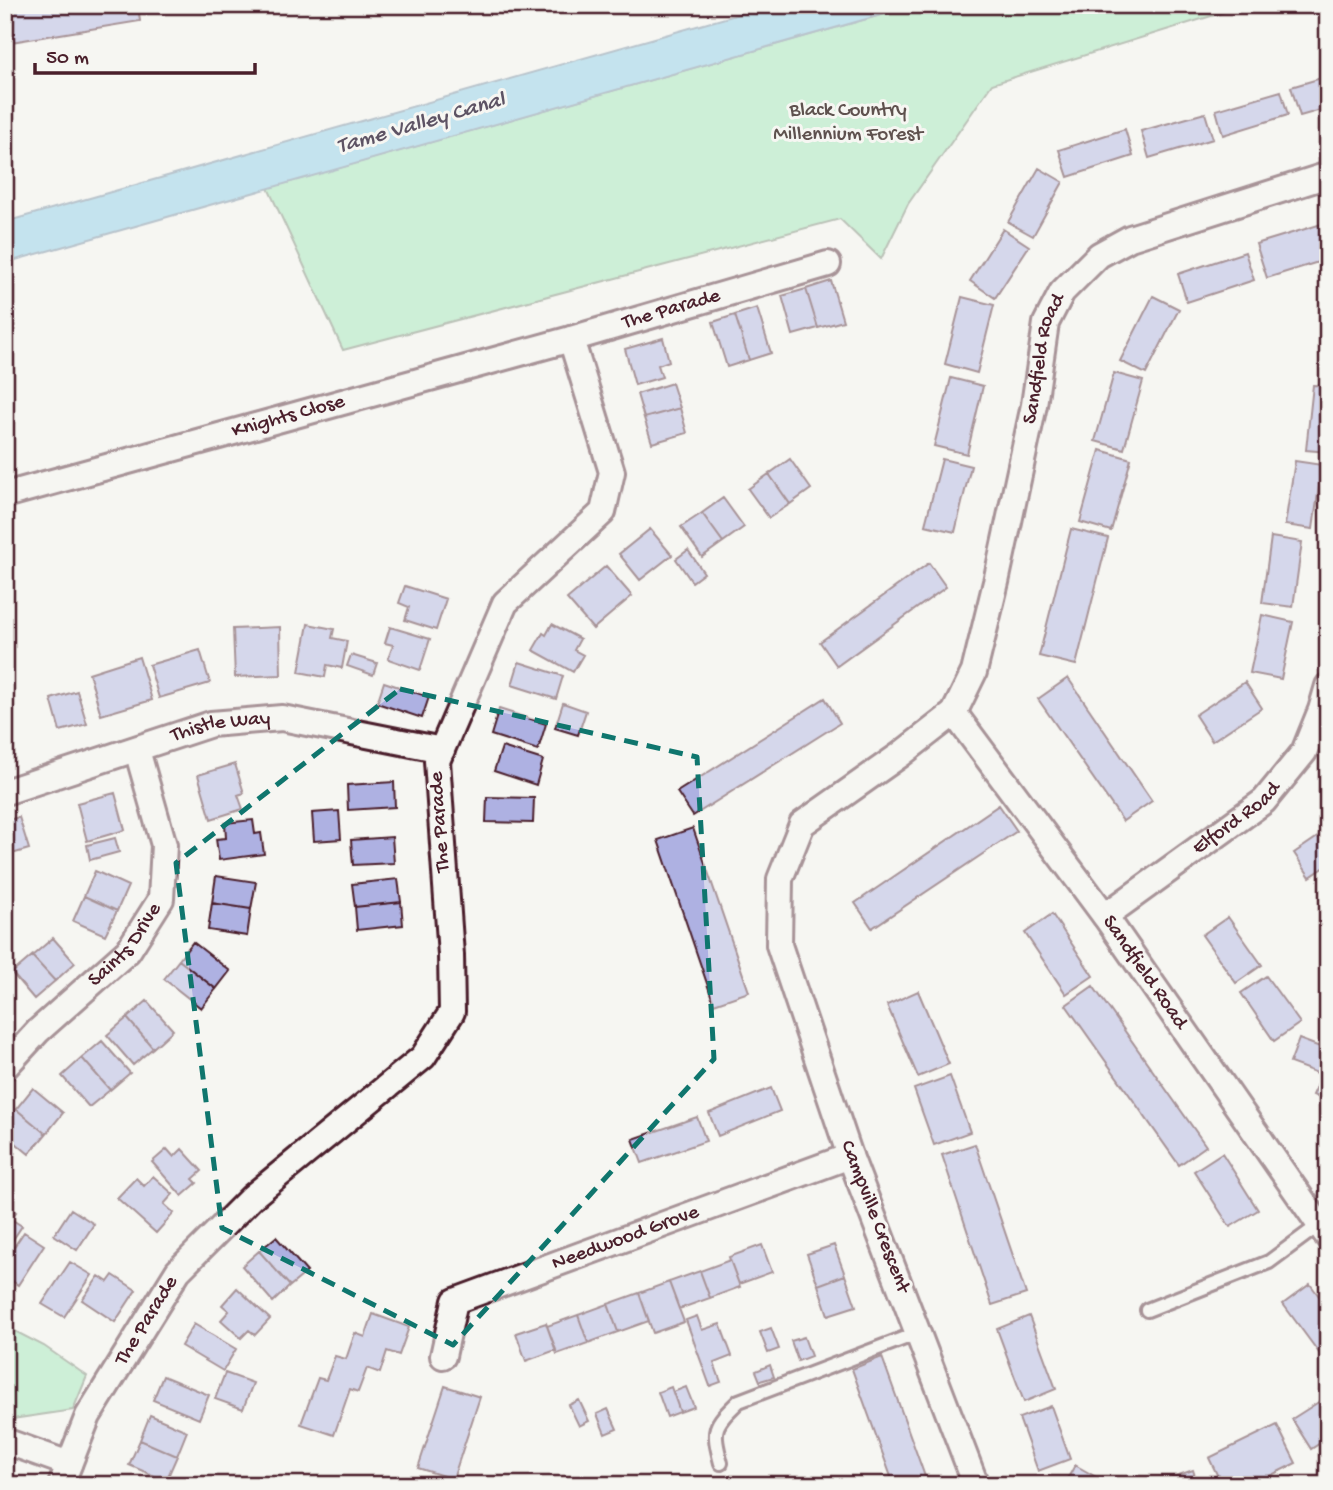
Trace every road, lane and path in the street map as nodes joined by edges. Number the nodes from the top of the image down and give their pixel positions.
1 (1328, 175) edge
2 (828, 264) dead end
3 (571, 339) junction
4 (5, 495) edge
5 (1328, 686) edge
6 (954, 713) junction
7 (137, 750) junction
8 (442, 750) junction
9 (5, 792) edge
10 (1105, 916) junction
11 (779, 945) joint
12 (5, 1067) edge
13 (850, 1156) junction
14 (1324, 1231) edge
15 (1147, 1310) dead end
16 (918, 1334) junction
17 (443, 1356) dead end
18 (5, 1441) edge
19 (721, 1463) dead end
20 (65, 1474) edge
21 (976, 1485) edge

1 - 6 street, Sandfield Road
2 - 3 street, The Parade
3 - 4 street, Knights Close
3 - 8 street, The Parade
5 - 10 street, Elford Road
6 - 10 street, Sandfield Road
6 - 11 street, Sandfield Road
7 - 8 street, Thistle Way
7 - 9 street, Thistle Way
7 - 12 street, Saints Drive
8 - 20 street, The Parade
10 - 14 street, Sandfield Road
11 - 13 street, Campville Crescent
13 - 16 street, Campville Crescent
13 - 17 street, Needwood Grove
14 - 15 lane
16 - 19 lane
16 - 21 street, Campville Crescent
18 - 20 street

